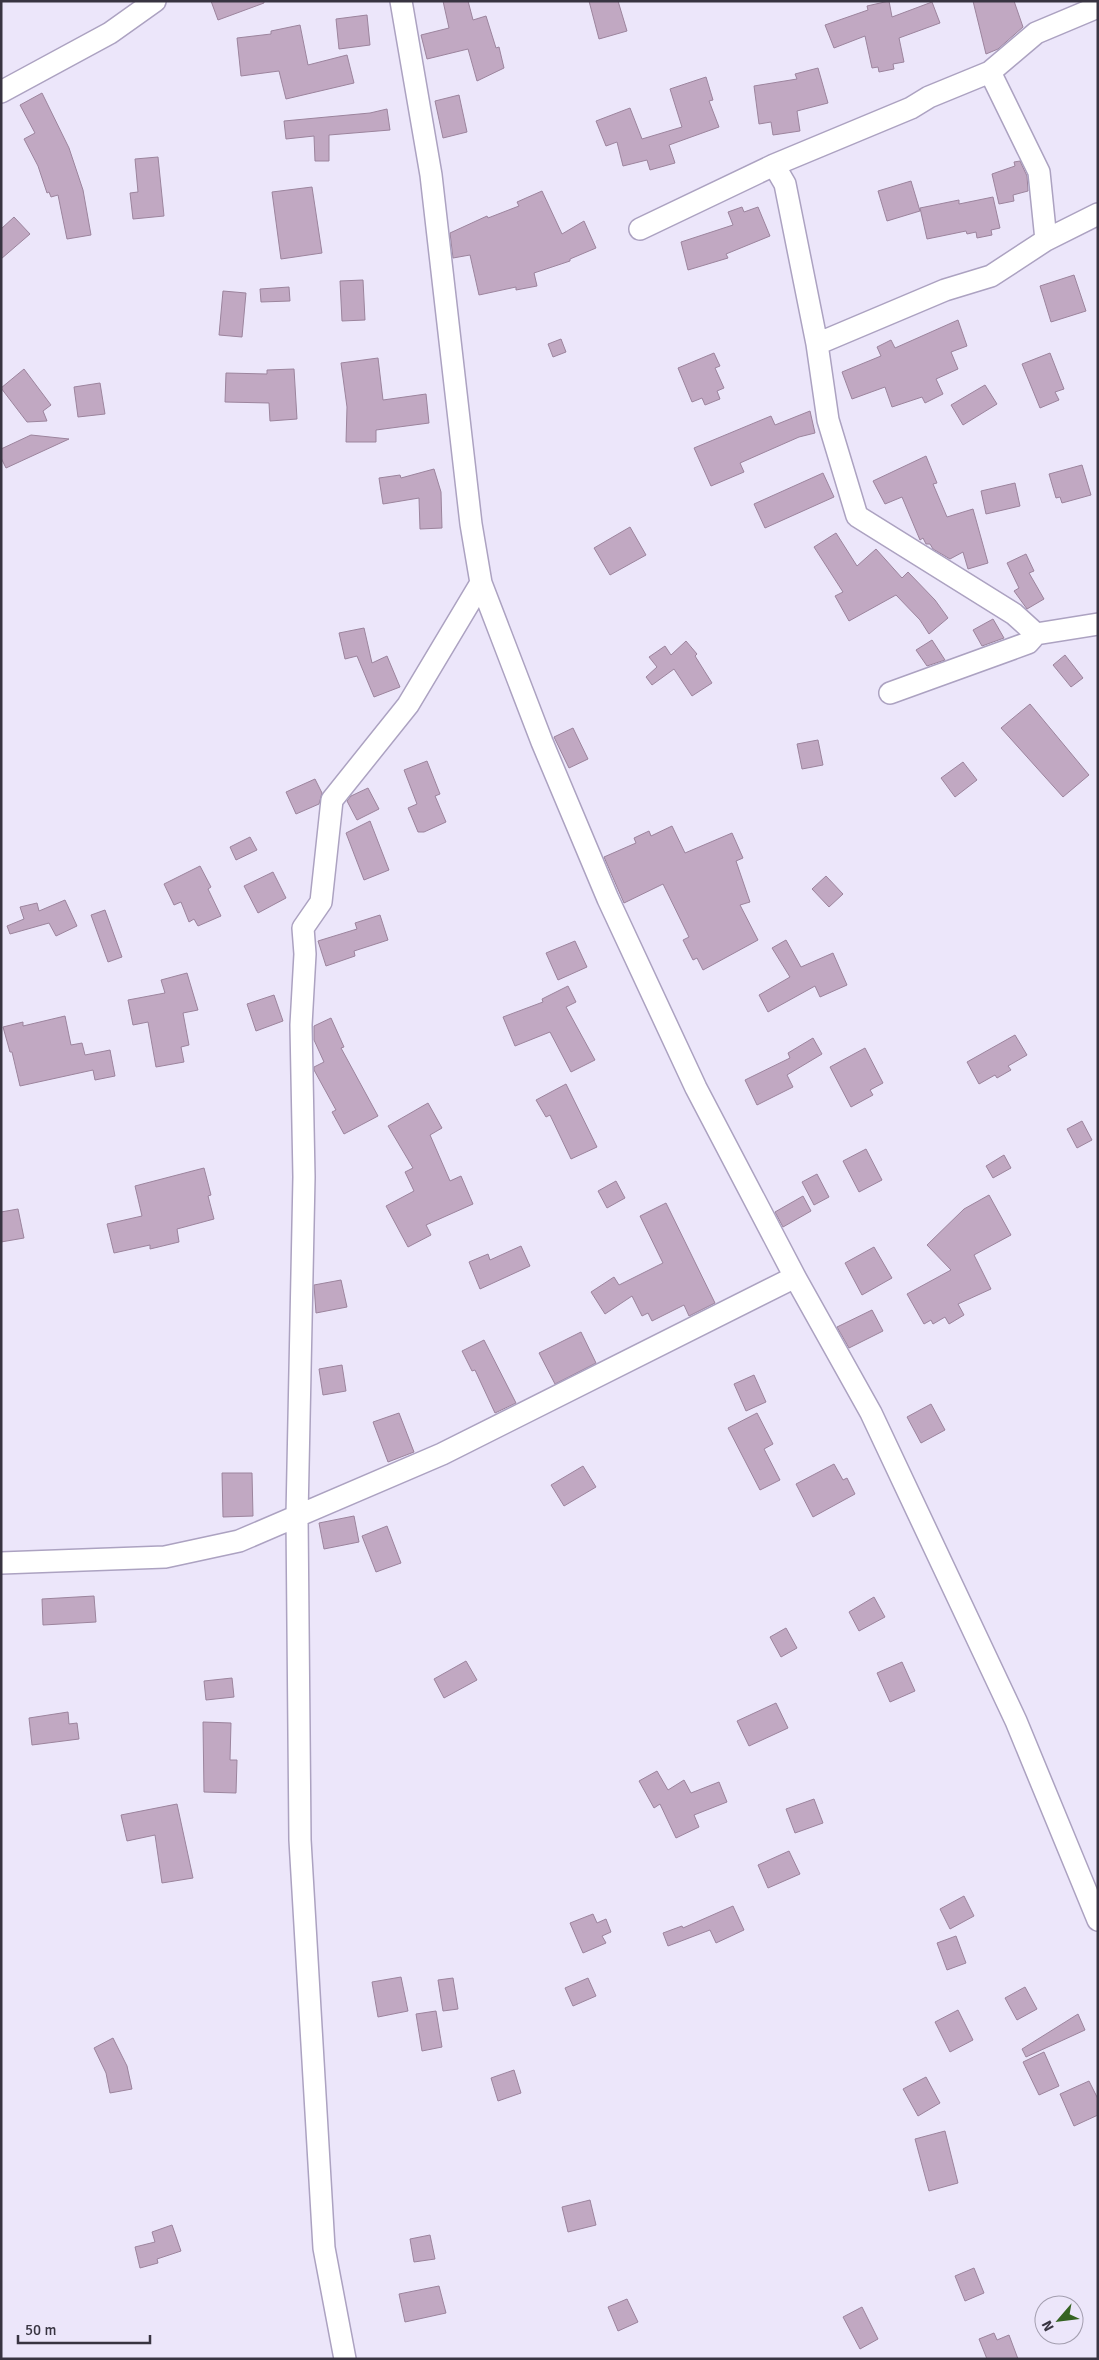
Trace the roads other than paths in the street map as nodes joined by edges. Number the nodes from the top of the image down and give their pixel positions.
1 (155, 1) edge
2 (401, 1) edge
3 (1098, 7) edge
4 (990, 72) junction
5 (1, 92) edge
6 (774, 165) junction
7 (1098, 214) edge
8 (640, 229) dead end
9 (1046, 240) junction
10 (817, 344) junction
11 (481, 583) junction
12 (1098, 624) edge
13 (1036, 634) junction
14 (890, 693) dead end
15 (795, 1277) junction
16 (297, 1516) junction
17 (1, 1563) edge
18 (1098, 1920) edge
19 (345, 2359) edge

1 - 5 street
2 - 11 street
3 - 4 street
4 - 6 street
4 - 9 street
6 - 8 street
6 - 10 street
7 - 9 street
9 - 10 street
10 - 13 street
11 - 15 street
11 - 16 street
12 - 13 street
13 - 14 street
15 - 16 street
15 - 18 street
16 - 17 street
16 - 19 street

